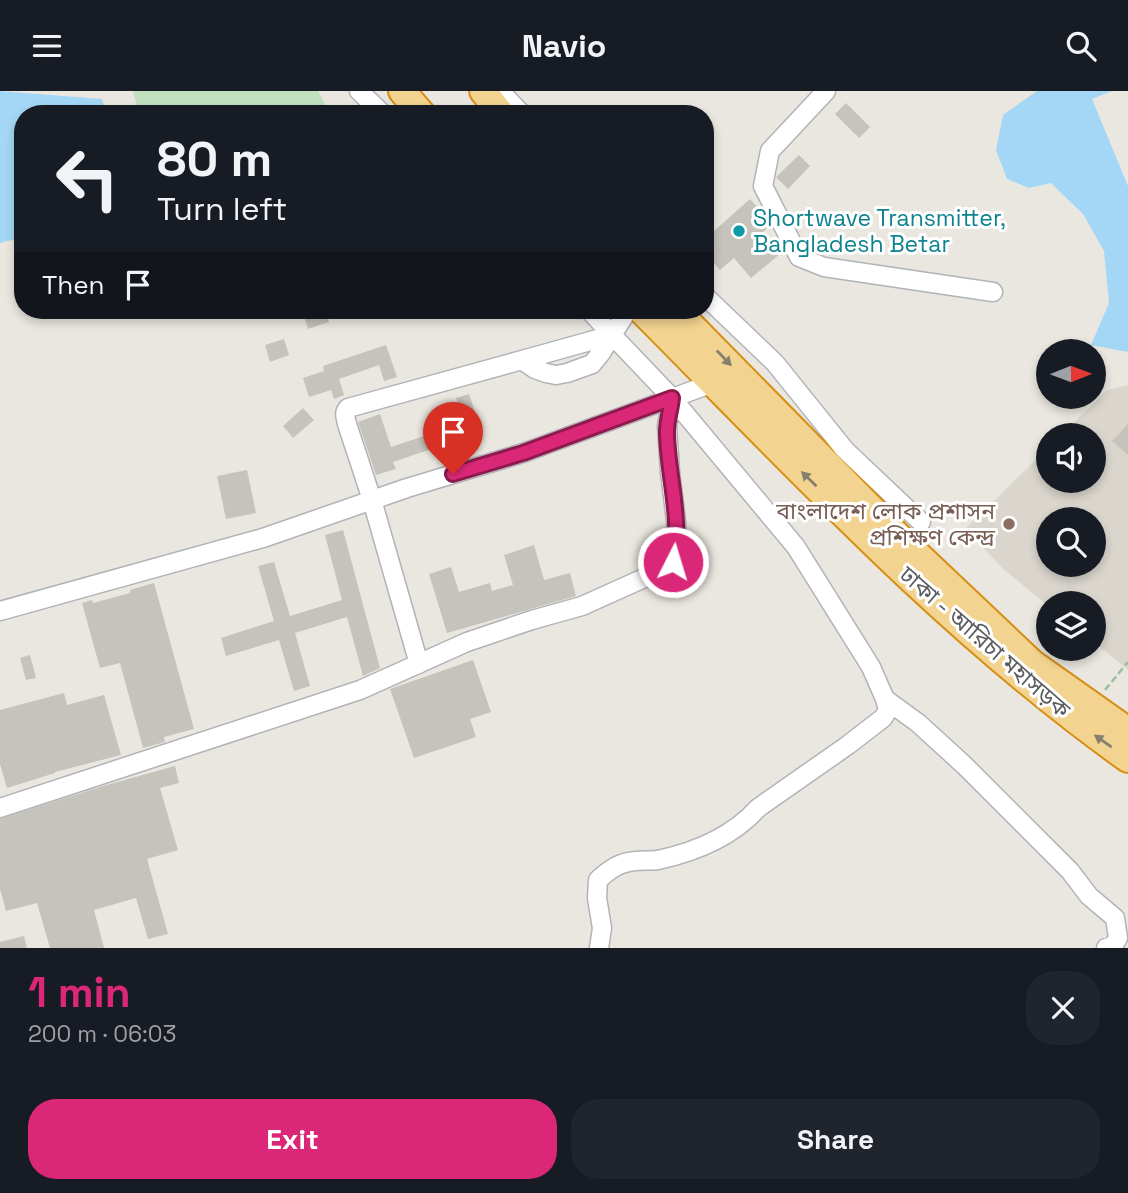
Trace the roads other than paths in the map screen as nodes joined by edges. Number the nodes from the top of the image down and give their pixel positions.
1 (359, 91) edge
2 (402, 91) edge
3 (483, 91) edge
4 (500, 91) edge
5 (826, 91) edge
6 (374, 105) edge
7 (414, 105) edge
8 (494, 105) edge
9 (513, 105) edge
10 (993, 292) dead end
11 (714, 305) edge
12 (597, 319) edge
13 (622, 319) edge
14 (650, 319) edge
15 (685, 319) edge
16 (612, 335) junction
17 (522, 360) junction
18 (713, 383) junction
19 (672, 398) junction
20 (372, 500) junction
21 (921, 522) dead end
22 (0, 611) edge
23 (419, 664) junction
24 (885, 699) junction
25 (1128, 731) edge
26 (1128, 759) edge
27 (0, 808) edge
28 (599, 948) edge
29 (1106, 948) edge

1 - 6 street
2 - 7 highway
3 - 8 highway
4 - 9 street
5 - 10 street
11 - 21 street
12 - 16 street
13 - 16 street
14 - 18 highway, ঢাকা - আরিচা মহাসড়ক
15 -> 25 highway, ঢাকা - আরিচা মহাসড়ক
16 - 17 street
16 - 17 street
16 - 19 street
17 - 20 street
18 - 19 street
26 -> 18 highway, ঢাকা - আরিচা মহাসড়ক
19 - 20 street
19 - 23 street
19 - 24 street
20 - 22 street
20 - 23 street
23 - 27 street
24 - 28 street
24 - 29 street

